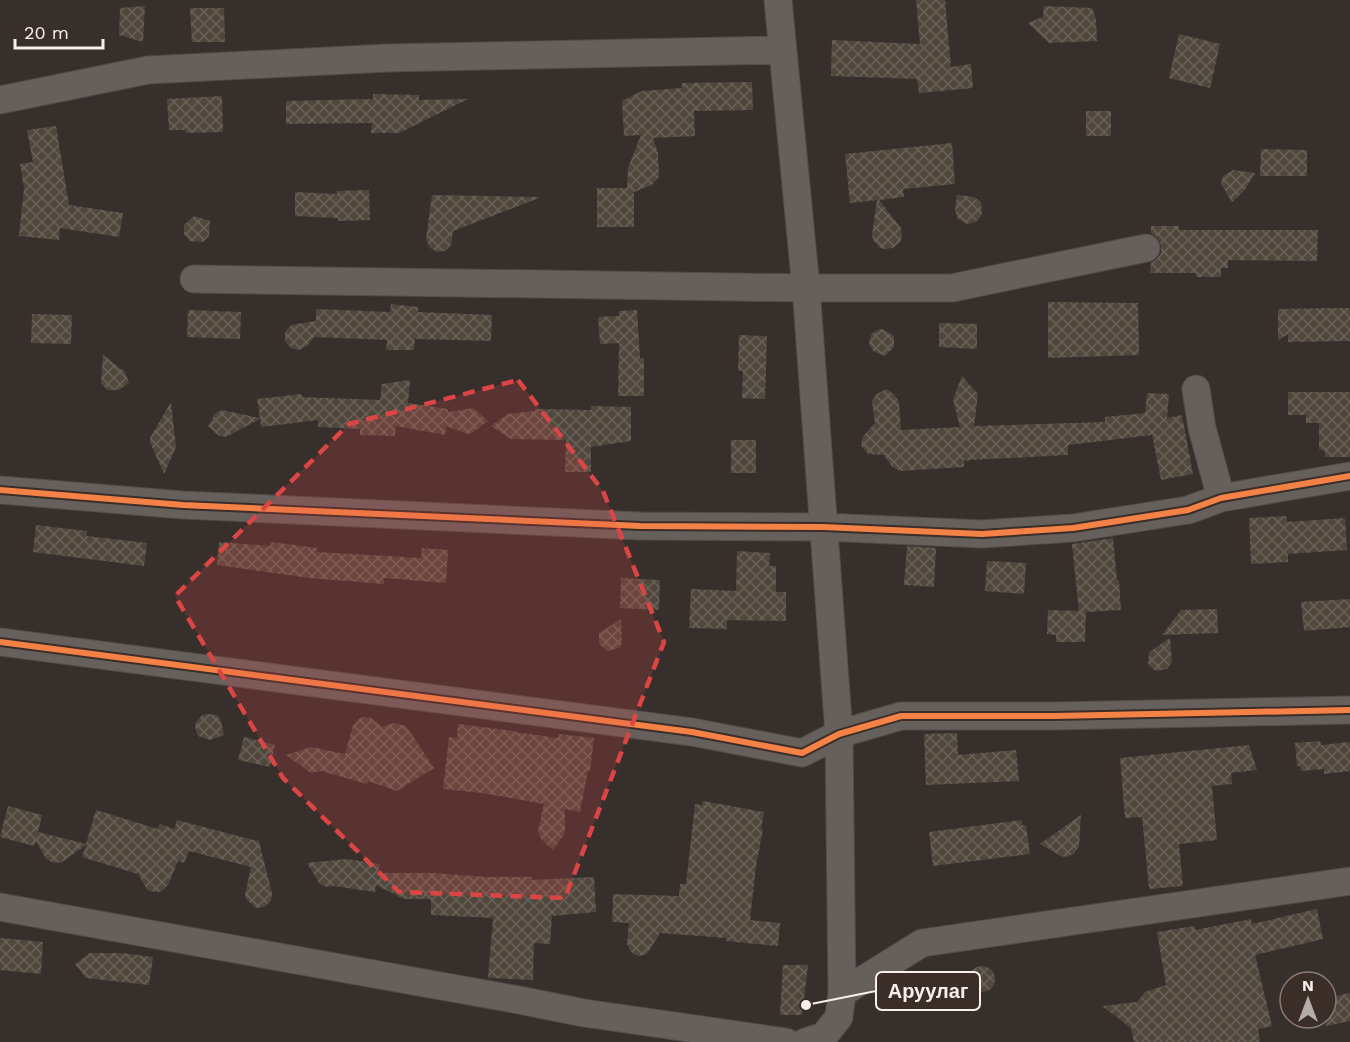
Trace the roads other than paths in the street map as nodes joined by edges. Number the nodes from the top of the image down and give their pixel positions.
1 (778, 0) edge
2 (782, 50) junction
3 (0, 100) edge
4 (1146, 248) dead end
5 (194, 279) dead end
6 (806, 288) junction
7 (1196, 389) dead end
8 (1350, 476) edge
9 (0, 490) edge
10 (1221, 498) junction
11 (823, 526) junction
12 (0, 642) edge
13 (1350, 710) edge
14 (839, 734) junction
15 (1350, 881) edge
16 (0, 907) edge
17 (842, 993) junction
18 (786, 1042) edge
19 (805, 1042) edge

1 - 2 street
2 - 3 street
2 - 6 street
4 - 6 street
5 - 6 street
6 - 11 street
7 - 10 street
8 - 10 street
9 - 11 street
10 - 11 street
11 - 14 street
12 - 14 street
13 - 14 street
14 - 17 street
15 - 17 street
16 - 18 street
17 - 19 street

